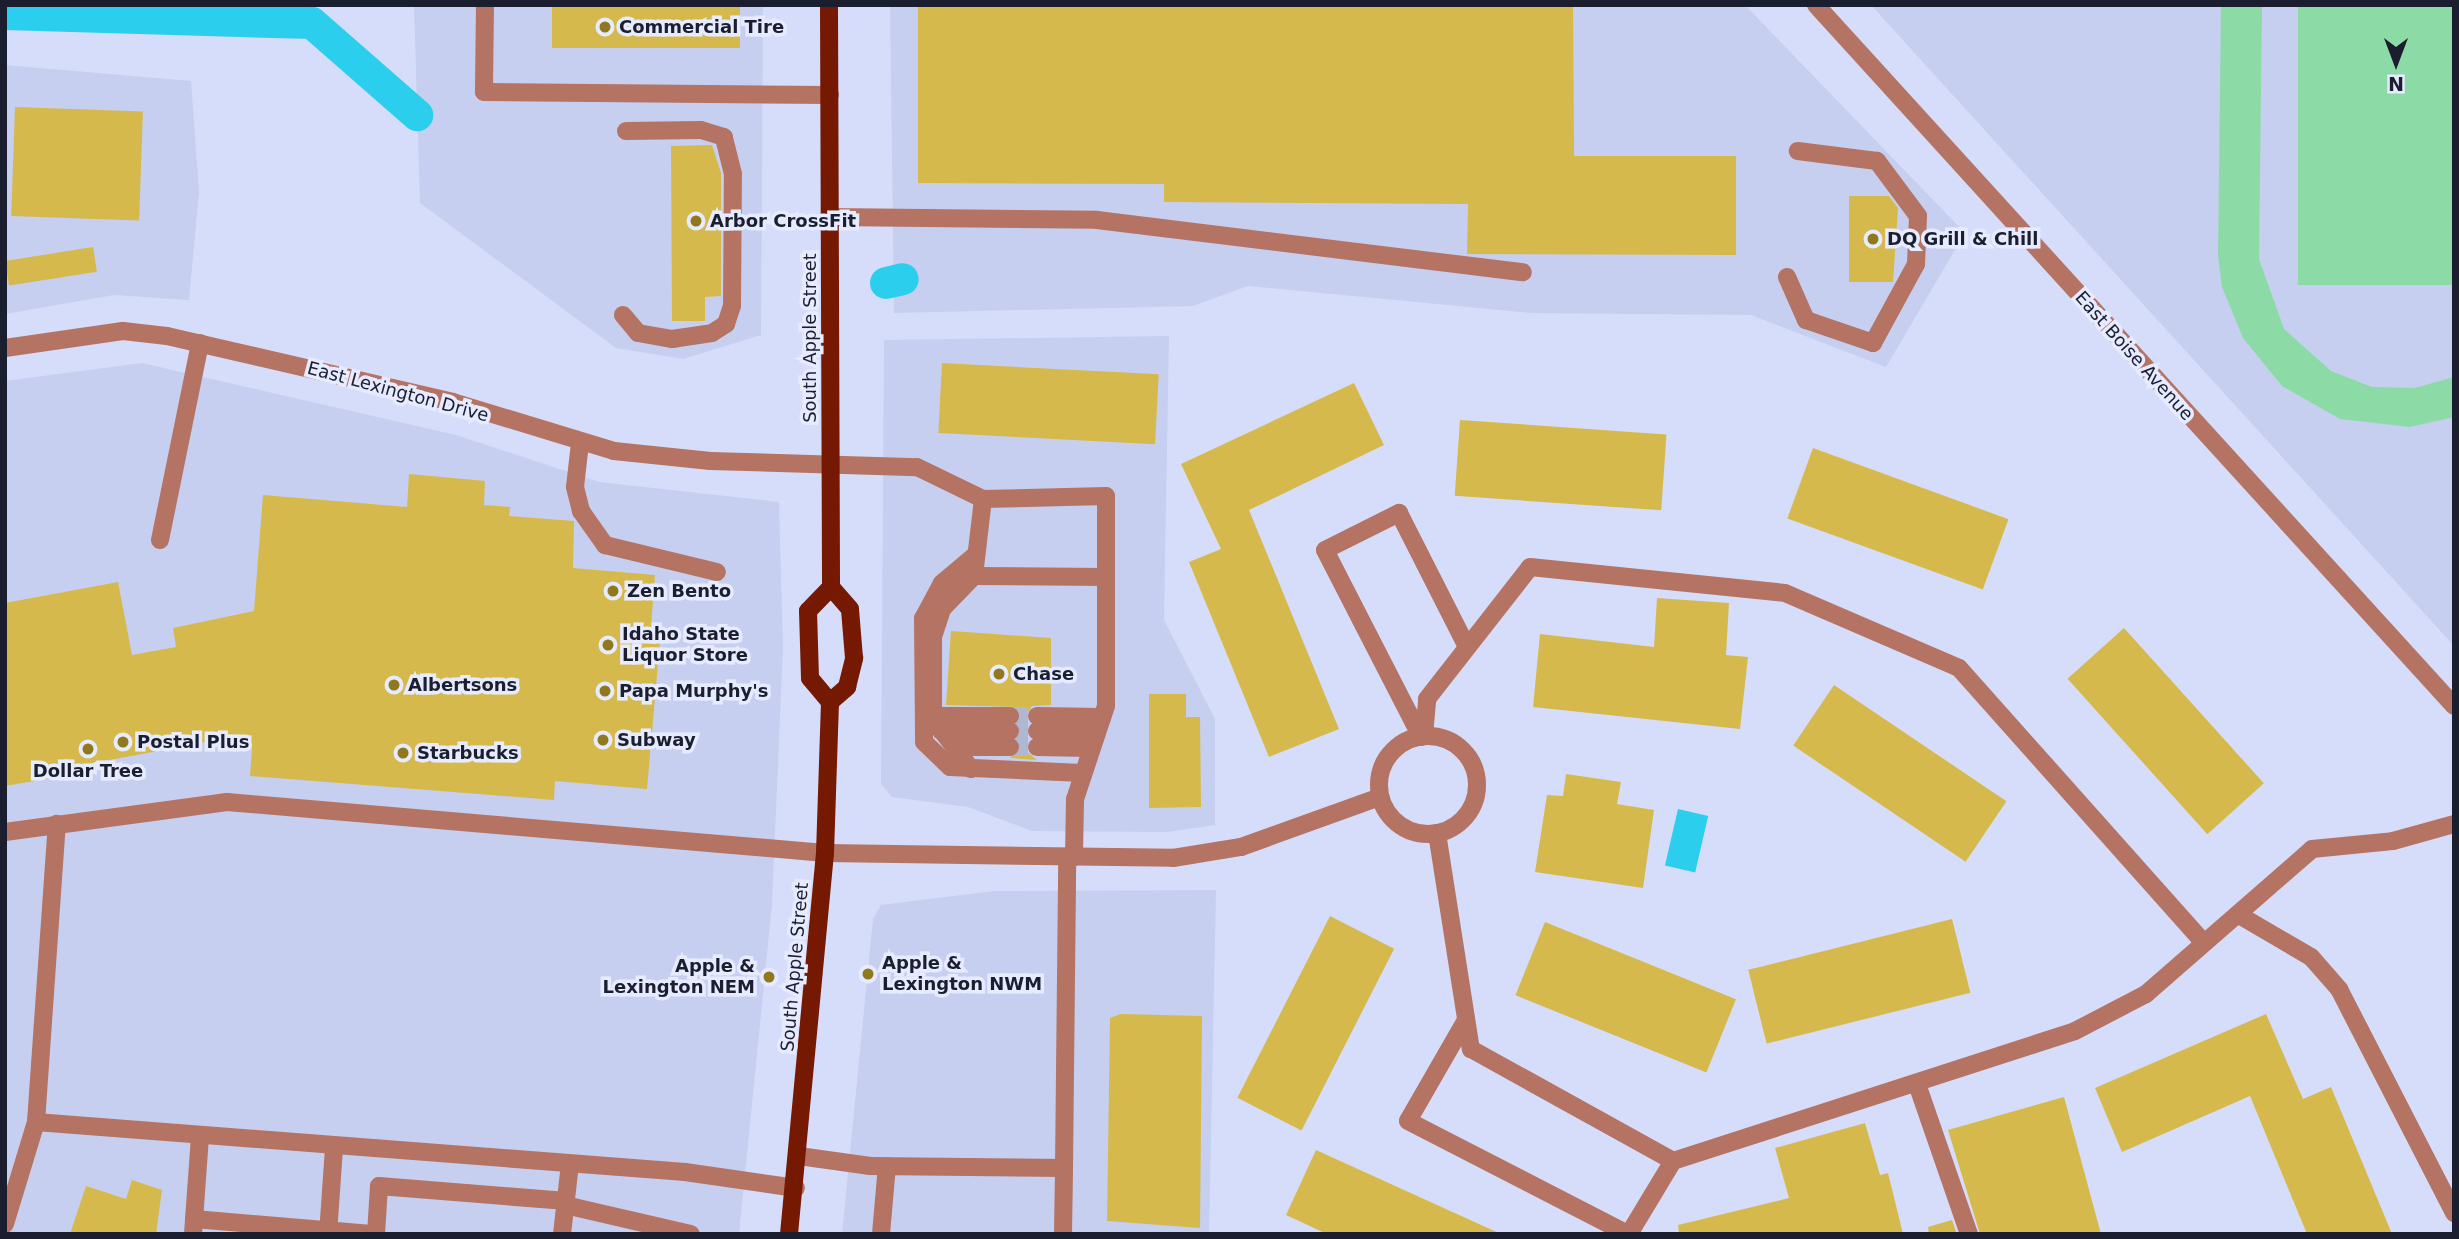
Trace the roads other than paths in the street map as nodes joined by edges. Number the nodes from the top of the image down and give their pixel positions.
1 (485, 5) edge
2 (829, 5) edge
3 (1816, 5) edge
4 (830, 95) junction
5 (626, 131) dead end
6 (1798, 150) dead end
7 (831, 217) junction
8 (1522, 272) dead end
9 (1787, 277) dead end
10 (623, 315) dead end
11 (200, 343) junction
12 (5, 348) edge
13 (580, 443) junction
14 (832, 461) junction
15 (983, 499) junction
16 (160, 540) dead end
17 (974, 556) junction
18 (717, 572) dead end
19 (974, 576) junction
20 (1106, 578) junction
21 (831, 587) junction
22 (1468, 647) junction
23 (831, 702) junction
24 (2454, 706) edge
25 (937, 723) junction
26 (1095, 732) junction
27 (1422, 737) junction
28 (971, 769) junction
29 (1082, 772) junction
30 (1380, 797) junction
31 (57, 824) junction
32 (2454, 824) edge
33 (5, 832) edge
34 (1437, 833) junction
35 (825, 853) junction
36 (1070, 857) junction
37 (2239, 915) junction
38 (2202, 941) junction
39 (1466, 1020) junction
40 (1917, 1084) junction
41 (36, 1122) junction
42 (200, 1136) junction
43 (334, 1147) junction
44 (799, 1156) junction
45 (1673, 1161) junction
46 (570, 1164) junction
47 (887, 1166) junction
48 (1064, 1168) junction
49 (796, 1188) junction
50 (565, 1203) junction
51 (2454, 1213) edge
52 (5, 1224) edge
53 (194, 1226) edge
54 (883, 1230) edge
55 (328, 1232) edge
56 (373, 1234) edge
57 (562, 1234) edge
58 (691, 1234) edge
59 (789, 1234) edge
60 (1063, 1234) edge
61 (1628, 1234) edge
62 (1969, 1234) edge

1 - 4 street
2 - 4 main road, South Apple Street
3 - 24 street, East Boise Avenue
4 - 7 main road, South Apple Street
5 - 10 street
6 - 9 street
7 - 8 street
7 - 14 main road, South Apple Street
11 - 12 street, East Lexington Drive
11 - 13 street, East Lexington Drive
11 - 16 street
13 - 14 street, East Lexington Drive
13 - 18 street
14 - 15 street, East Lexington Drive
14 - 21 main road, South Apple Street
15 - 17 street
15 - 20 street
17 - 19 street
17 - 28 street
19 - 20 street
19 - 25 street
20 - 26 street
21 - 23 main road
21 - 23 main road
22 - 27 street
22 - 27 street
22 - 38 street
23 - 35 main road, South Apple Street
25 - 25 street
25 - 28 street
26 - 26 street
26 - 29 street
27 - 30 street
27 - 34 street
28 - 29 street
29 - 36 street
30 - 34 street
30 - 36 street
31 - 33 street
31 - 35 street
31 - 41 street
32 - 37 street
34 - 39 street
35 - 36 street
35 - 44 main road, South Apple Street
36 - 48 street
37 - 38 street
37 - 51 street
38 - 40 street
39 - 45 street
39 - 61 street
40 - 45 street
40 - 62 street
41 - 42 street
41 - 52 street
42 - 43 street
42 - 53 street
43 - 46 street
43 - 55 street
44 - 47 street
44 - 49 main road, South Apple Street
45 - 61 street
46 - 49 street
46 - 50 street
47 - 48 street
47 - 54 street
48 - 60 street
49 - 59 main road, South Apple Street
50 - 56 street
50 - 57 street
50 - 58 street
53 - 55 street
55 - 56 street

